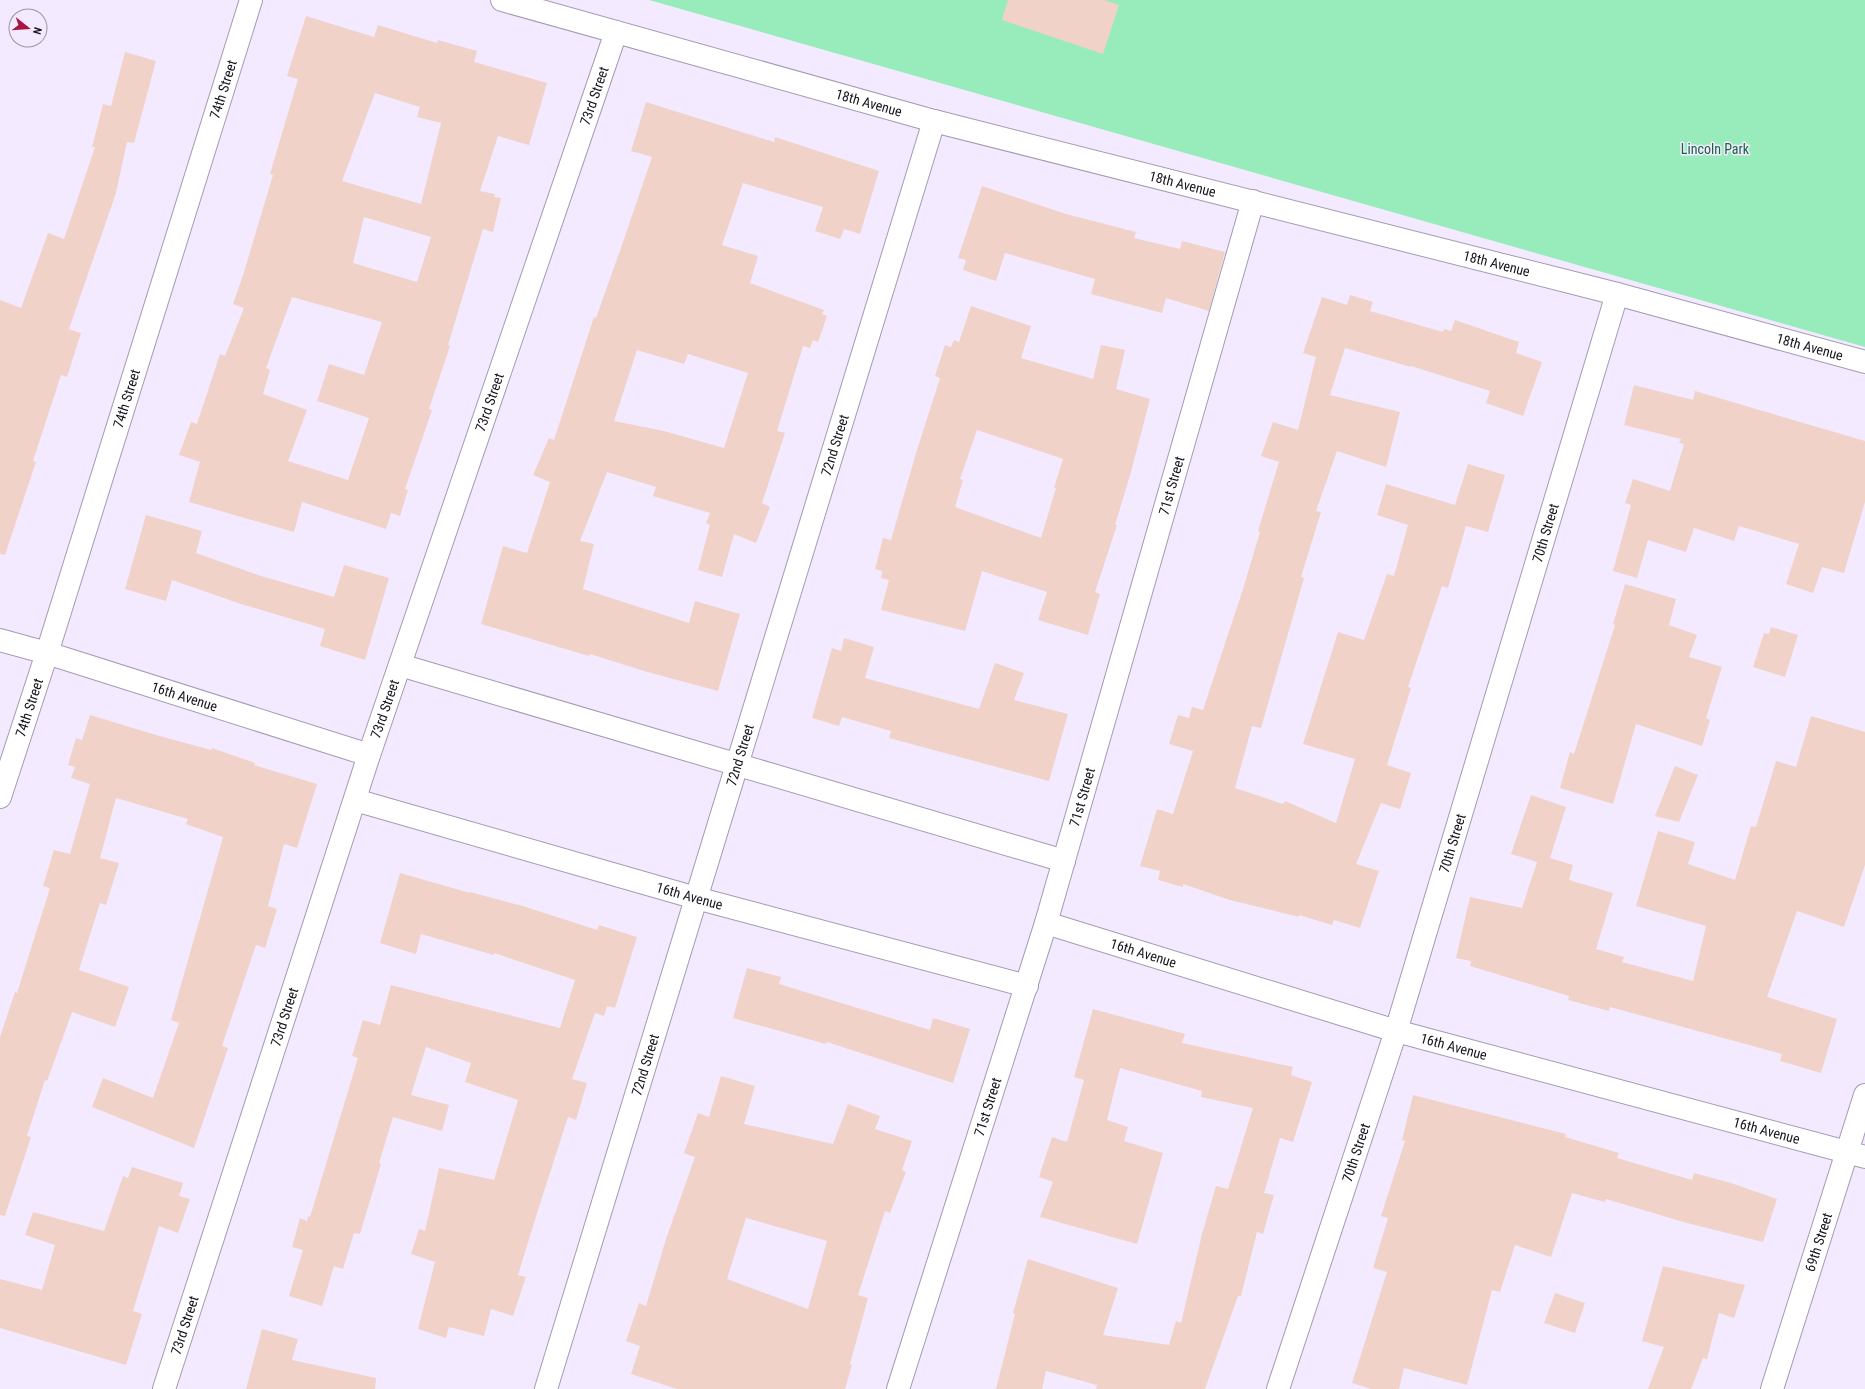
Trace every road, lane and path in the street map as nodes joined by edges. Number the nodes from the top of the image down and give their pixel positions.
1 (251, 0) edge
2 (502, 0) edge
3 (616, 32) junction
4 (934, 121) junction
5 (1253, 201) junction
6 (1617, 294) junction
7 (1865, 362) edge
8 (0, 640) edge
9 (47, 653) junction
10 (400, 665) junction
11 (369, 755) junction
12 (736, 766) junction
13 (0, 797) edge
14 (355, 800) junction
15 (1064, 861) junction
16 (696, 898) junction
17 (1046, 923) junction
18 (1027, 986) junction
19 (1396, 1031) junction
20 (1865, 1096) edge
21 (1856, 1154) edge
22 (164, 1389) edge
23 (546, 1389) edge
24 (898, 1389) edge
25 (1278, 1389) edge
26 (1772, 1389) edge

1 - 9 street, 74th Street
2 - 3 street, 18th Avenue
3 - 4 street, 18th Avenue
3 - 10 street, 73rd Street
4 - 5 street, 18th Avenue
4 - 12 street, 72nd Street
5 - 6 street, 18th Avenue
5 - 15 street, 71st Street
6 - 7 street, 18th Avenue
6 - 19 street, 70th Street
8 - 9 street, 16th Avenue
9 - 11 street, 16th Avenue
9 - 13 street, 74th Street
10 - 11 street, 73rd Street
10 - 12 street
11 - 14 street, 73rd Street
12 - 15 street
12 - 16 street, 72nd Street
14 - 16 street, 16th Avenue
14 - 22 street, 73rd Street
15 - 17 street, 71st Street
16 - 18 street, 16th Avenue
16 - 23 street, 72nd Street
17 - 18 street, 71st Street
17 - 19 street, 16th Avenue
18 - 24 street, 71st Street
19 - 21 street, 16th Avenue
19 - 25 street, 70th Street
20 - 21 street, 69th Street
21 - 26 street, 69th Street

